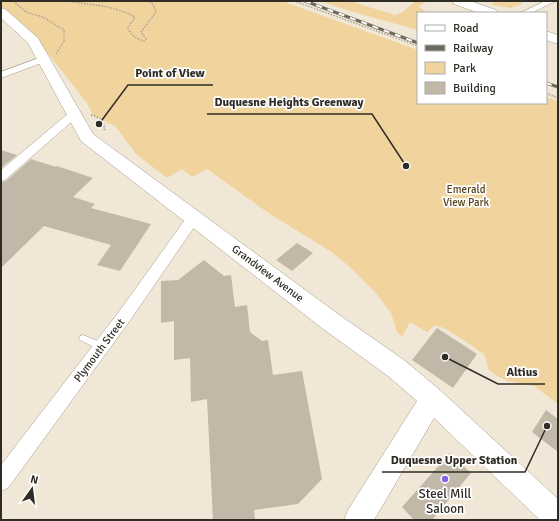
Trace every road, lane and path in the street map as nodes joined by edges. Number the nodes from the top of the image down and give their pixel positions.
1 (13, 1) edge
2 (66, 1) edge
3 (149, 1) edge
4 (294, 1) edge
5 (458, 1) edge
6 (552, 1) edge
7 (1, 12) edge
8 (488, 12) edge
9 (526, 12) edge
10 (547, 35) edge
11 (558, 40) edge
12 (417, 46) edge
13 (50, 58) junction
14 (1, 75) edge
15 (547, 93) edge
16 (558, 98) edge
17 (80, 114) junction
18 (102, 136) dead end
19 (1, 177) edge
20 (194, 216) junction
21 (83, 338) dead end
22 (102, 347) junction
23 (432, 399) junction
24 (1, 481) edge
25 (558, 518) edge
26 (361, 519) edge

1 - 13 path
2 - 3 path
4 - 12 path
5 - 8 main road
6 - 9 street
7 - 13 street, Grandview Avenue
10 - 11 main road
13 - 14 street
13 - 17 street, Grandview Avenue
15 - 16 path
17 - 18 path
17 - 19 street
17 - 20 street, Grandview Avenue
20 - 22 street, Plymouth Street
20 - 23 street, Grandview Avenue
21 - 22 lane
22 - 24 street, Plymouth Street
23 - 25 street, Grandview Avenue
23 - 26 street

